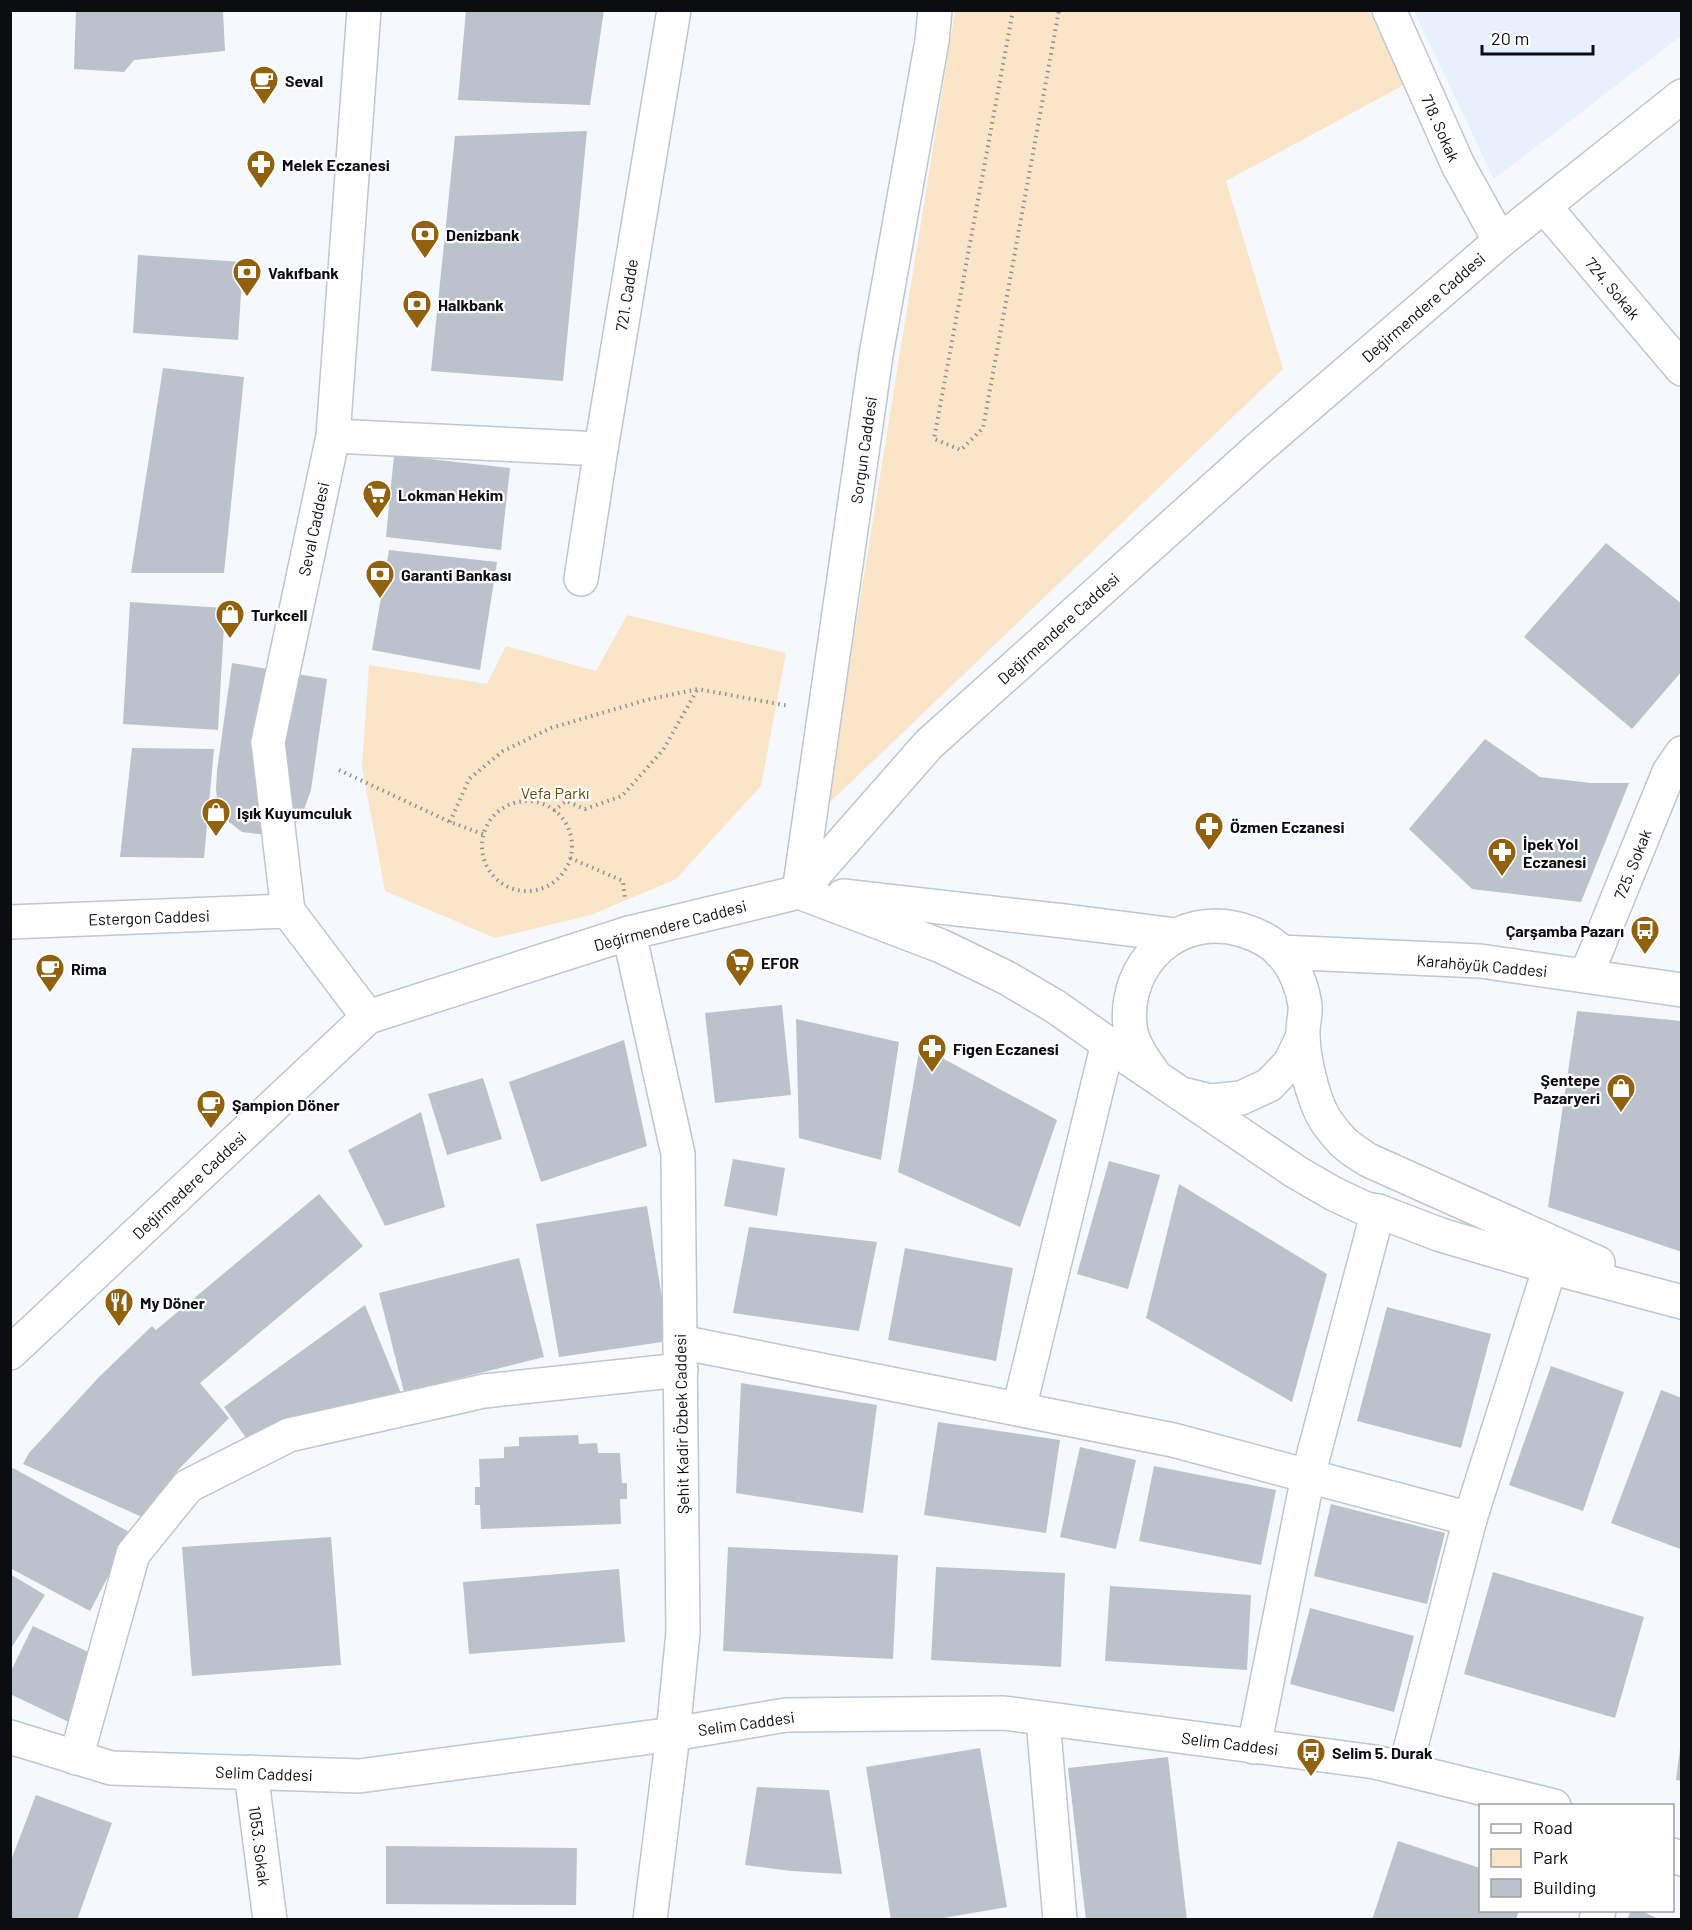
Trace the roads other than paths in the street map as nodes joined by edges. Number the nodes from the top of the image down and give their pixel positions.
1 (364, 10) edge
2 (674, 10) edge
3 (935, 10) edge
4 (1389, 10) edge
5 (1682, 96) edge
6 (1544, 206) junction
7 (1500, 241) junction
8 (1682, 369) edge
9 (333, 436) junction
10 (601, 449) junction
11 (581, 579) dead end
12 (1682, 753) edge
13 (799, 892) junction
14 (288, 911) junction
15 (10, 922) edge
16 (629, 933) junction
17 (1176, 935) junction
18 (1280, 952) junction
19 (1586, 976) junction
20 (1682, 990) edge
21 (368, 1017) junction
22 (1303, 1036) junction
23 (1108, 1043) junction
24 (1169, 1086) junction
25 (1378, 1211) junction
26 (1550, 1267) junction
27 (1682, 1301) edge
28 (10, 1353) edge
29 (680, 1356) junction
30 (1019, 1409) junction
31 (1308, 1476) junction
32 (1470, 1519) junction
33 (1042, 1719) junction
34 (673, 1734) junction
35 (10, 1737) edge
36 (1254, 1747) junction
37 (76, 1758) junction
38 (1405, 1769) junction
39 (251, 1773) junction
40 (1546, 1804) edge
41 (270, 1920) edge
42 (650, 1920) edge
43 (1060, 1920) edge

1 - 9 street, Seval Caddesi
2 - 10 street, 721. Cadde
3 - 13 street, Sorgun Caddesi
4 - 7 street, 718. Sokak
5 - 6 street, Değirmendere Caddesi
6 - 7 street, Değirmendere Caddesi
6 - 8 street, 724. Sokak
7 - 13 street, Değirmendere Caddesi
9 - 10 street
9 - 14 street, Seval Caddesi
10 - 11 street, 721. Cadde
12 - 19 street, 725. Sokak
13 - 16 street, Değirmendere Caddesi
13 - 17 street
13 - 23 street
14 - 15 street, Estergon Caddesi
14 - 21 street
16 - 21 street, Değirmendere Caddesi
16 - 29 street, Şehit Kadir Özbek Caddesi
17 - 18 street
17 - 24 street
18 - 19 street, Karahöyük Caddesi
18 - 22 street
19 - 20 street, Karahöyük Caddesi
21 - 28 street, Değirmedere Caddesi
22 - 24 street
22 - 27 street
23 - 24 street
23 - 30 street
24 - 25 street
25 - 26 street
25 - 31 street
26 - 27 street
26 - 32 street
29 - 30 street
29 - 34 street, Şehit Kadir Özbek Caddesi
29 - 37 street
30 - 31 street
31 - 32 street
31 - 36 street
32 - 38 street
33 - 34 street, Selim Caddesi
33 - 36 street, Selim Caddesi
33 - 43 street
34 - 39 street, Selim Caddesi
34 - 42 street, Şehit Kadir Özbek Caddesi
35 - 37 street, Selim Caddesi
36 - 38 street, Selim Caddesi
37 - 39 street, Selim Caddesi
38 - 40 street, Selim Caddesi
39 - 41 street, 1053. Sokak

